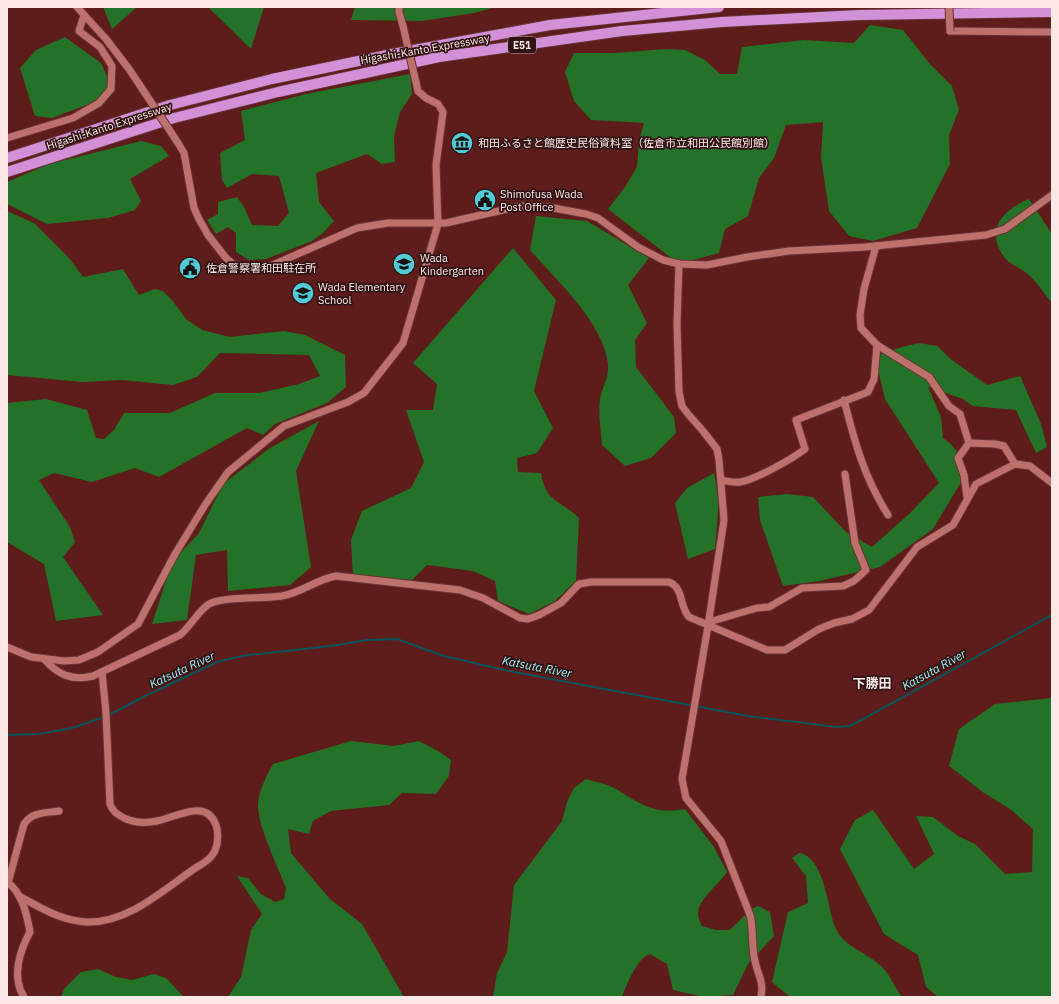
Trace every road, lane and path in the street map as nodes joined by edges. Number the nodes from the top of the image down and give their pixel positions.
1 (77, 7) edge
2 (399, 7) edge
3 (719, 7) edge
4 (949, 7) edge
5 (1052, 12) edge
6 (84, 15) junction
7 (1052, 32) edge
8 (7, 138) edge
9 (7, 158) edge
10 (7, 172) edge
11 (1052, 195) edge
12 (438, 224) junction
13 (876, 246) junction
14 (679, 264) junction
15 (877, 345) junction
16 (844, 400) junction
17 (969, 443) junction
18 (1015, 464) junction
19 (845, 474) dead end
20 (721, 480) junction
21 (1052, 483) edge
22 (967, 497) junction
23 (888, 515) dead end
24 (709, 624) junction
25 (7, 647) edge
26 (44, 659) junction
27 (102, 672) junction
28 (59, 811) dead end
29 (7, 882) edge
30 (19, 896) junction
31 (24, 997) edge
32 (761, 997) edge

1 - 6 street
2 - 12 street, bridge
3 - 9 highway, Higashi-Kanto Expressway / E51
4 - 7 street, bridge
5 - 10 highway, Higashi-Kanto Expressway / E51
6 - 8 street
6 - 12 street, bridge
11 - 13 street
12 - 14 street
12 - 26 street
13 - 14 street
13 - 15 street
14 - 20 street
15 - 16 street
15 - 17 street
16 - 20 street
16 - 23 street
17 - 18 street
17 - 22 street
18 - 21 street
18 - 22 street
19 - 24 street
20 - 24 street
22 - 24 street
24 - 27 street
24 - 32 street
25 - 26 street
26 - 27 street
27 - 30 street
28 - 29 street
29 - 30 street
30 - 31 street

